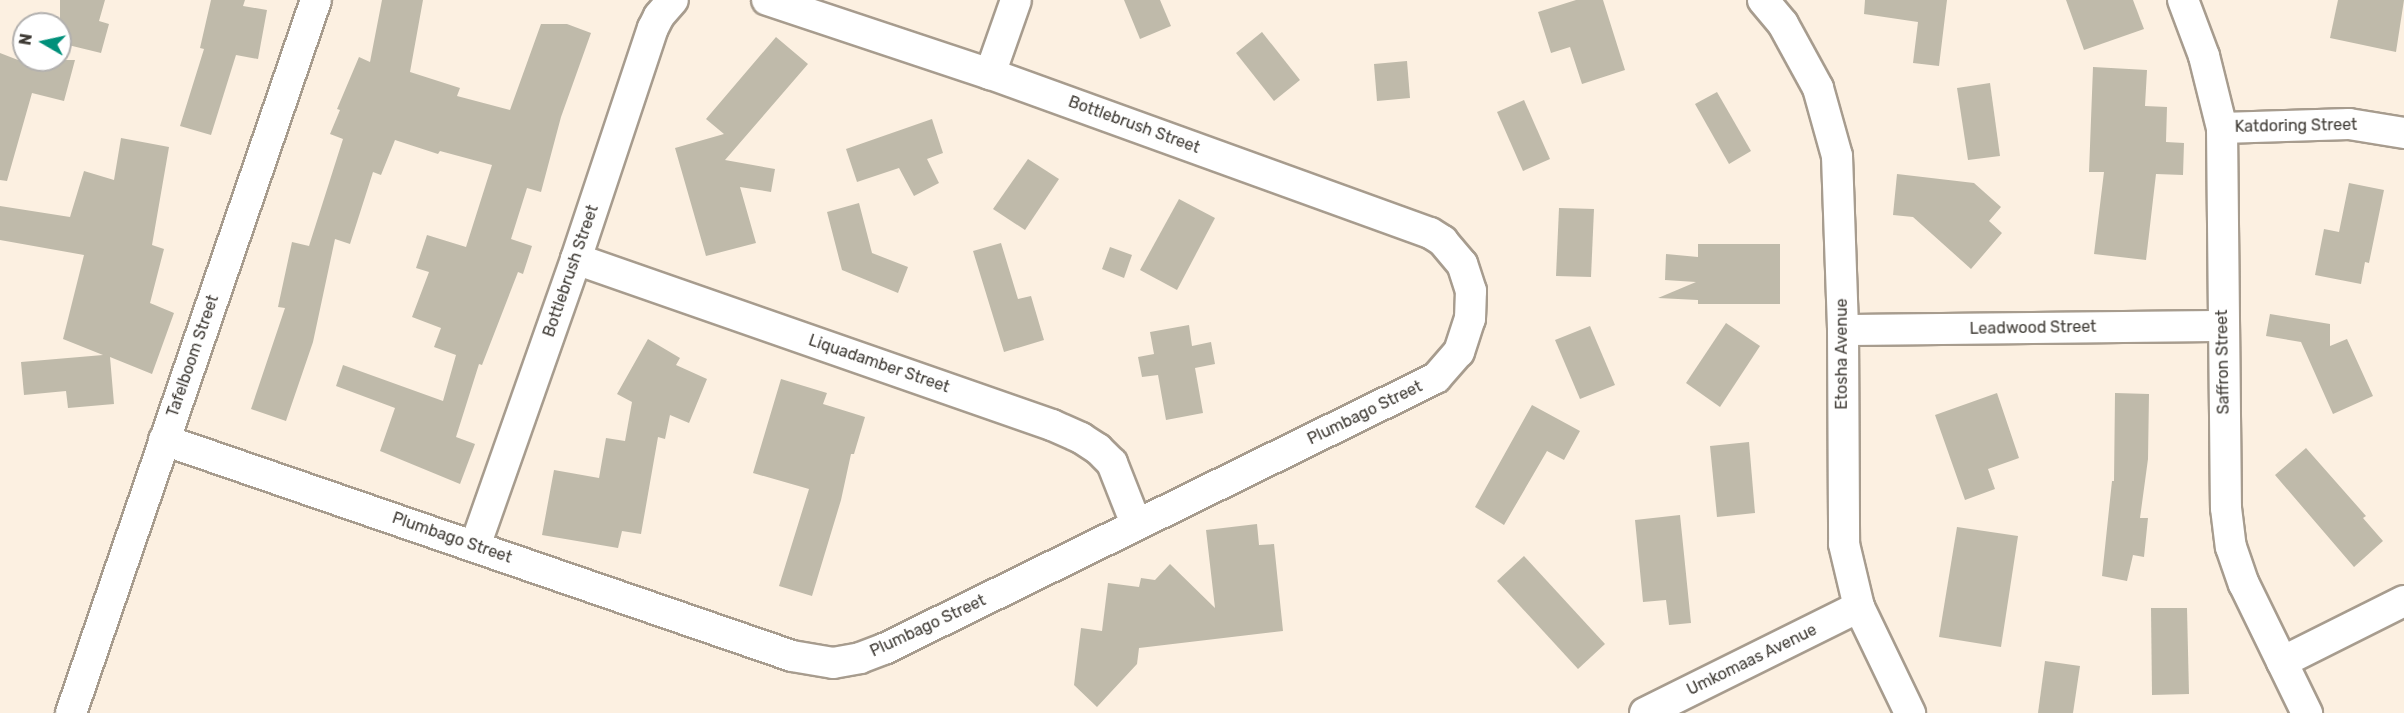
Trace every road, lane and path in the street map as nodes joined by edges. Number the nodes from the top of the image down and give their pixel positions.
1 (316, 0) edge
2 (673, 0) edge
3 (767, 0) edge
4 (1016, 0) edge
5 (1763, 0) edge
6 (2182, 0) edge
7 (990, 74) junction
8 (2222, 128) junction
9 (2404, 134) edge
10 (576, 259) junction
11 (1471, 291) joint
12 (2222, 326) junction
13 (1843, 330) junction
14 (164, 440) junction
15 (1136, 524) junction
16 (475, 546) junction
17 (2404, 601) edge
18 (1859, 607) junction
19 (2282, 662) junction
20 (71, 713) edge
21 (1645, 713) edge
22 (1910, 713) edge
23 (2307, 713) edge

1 - 14 street, Tafelboom Street
2 - 10 street, Bottlebrush Street
3 - 7 street, Bottlebrush Street
4 - 7 street
5 - 13 street, Etosha Avenue
6 - 8 street, Saffron Street
7 - 11 street, Bottlebrush Street
8 - 9 street, Katdoring Street
8 - 12 street, Saffron Street
10 - 15 street, Liquadamber Street
10 - 16 street, Bottlebrush Street
11 - 15 street, Plumbago Street
12 - 13 street, Leadwood Street
12 - 19 street, Saffron Street
13 - 18 street, Etosha Avenue
14 - 16 street, Plumbago Street
14 - 20 street, Tafelboom Street
15 - 16 street, Plumbago Street
17 - 19 street
18 - 21 street, Umkomaas Avenue
18 - 22 street, Etosha Avenue
19 - 23 street, Saffron Street

